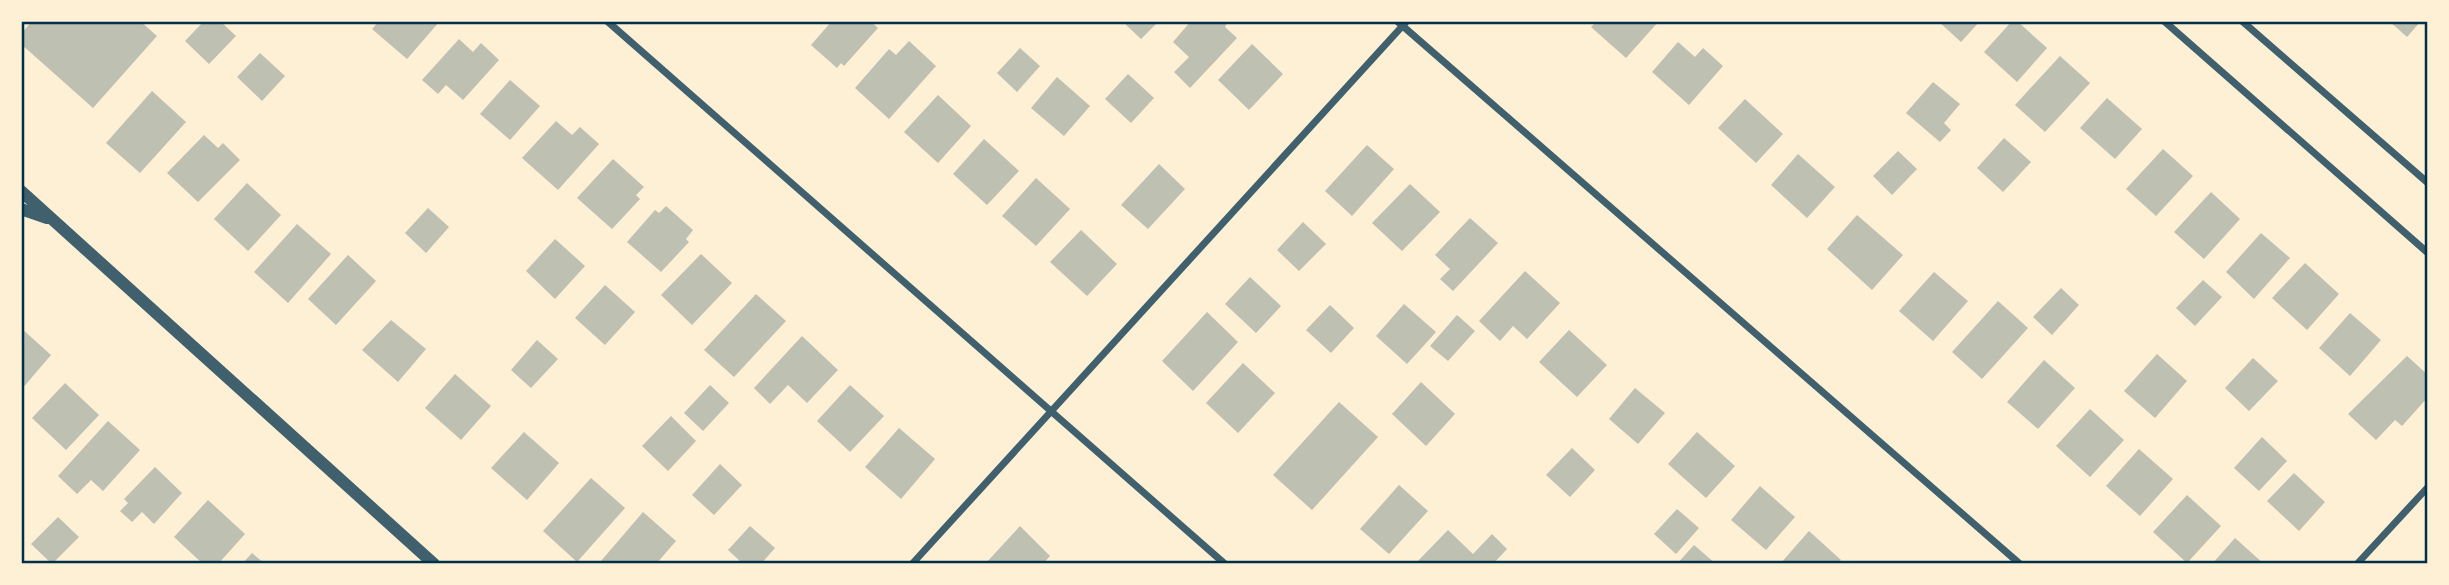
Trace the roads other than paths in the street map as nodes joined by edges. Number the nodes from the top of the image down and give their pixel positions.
1 (607, 21) edge
2 (2164, 21) edge
3 (2242, 21) edge
4 (1402, 23) edge
5 (2428, 183) edge
6 (21, 191) edge
7 (21, 209) edge
8 (53, 220) junction
9 (2428, 253) edge
10 (1051, 411) junction
11 (2428, 487) edge
12 (434, 564) edge
13 (912, 564) edge
14 (1225, 564) edge
15 (2020, 564) edge
16 (2357, 564) edge

1 - 10 street
2 - 9 street
3 - 5 street
4 - 10 street
4 - 15 street
6 - 8 street
7 - 8 street
8 - 12 street
10 - 13 street
10 - 14 street
11 - 16 street

